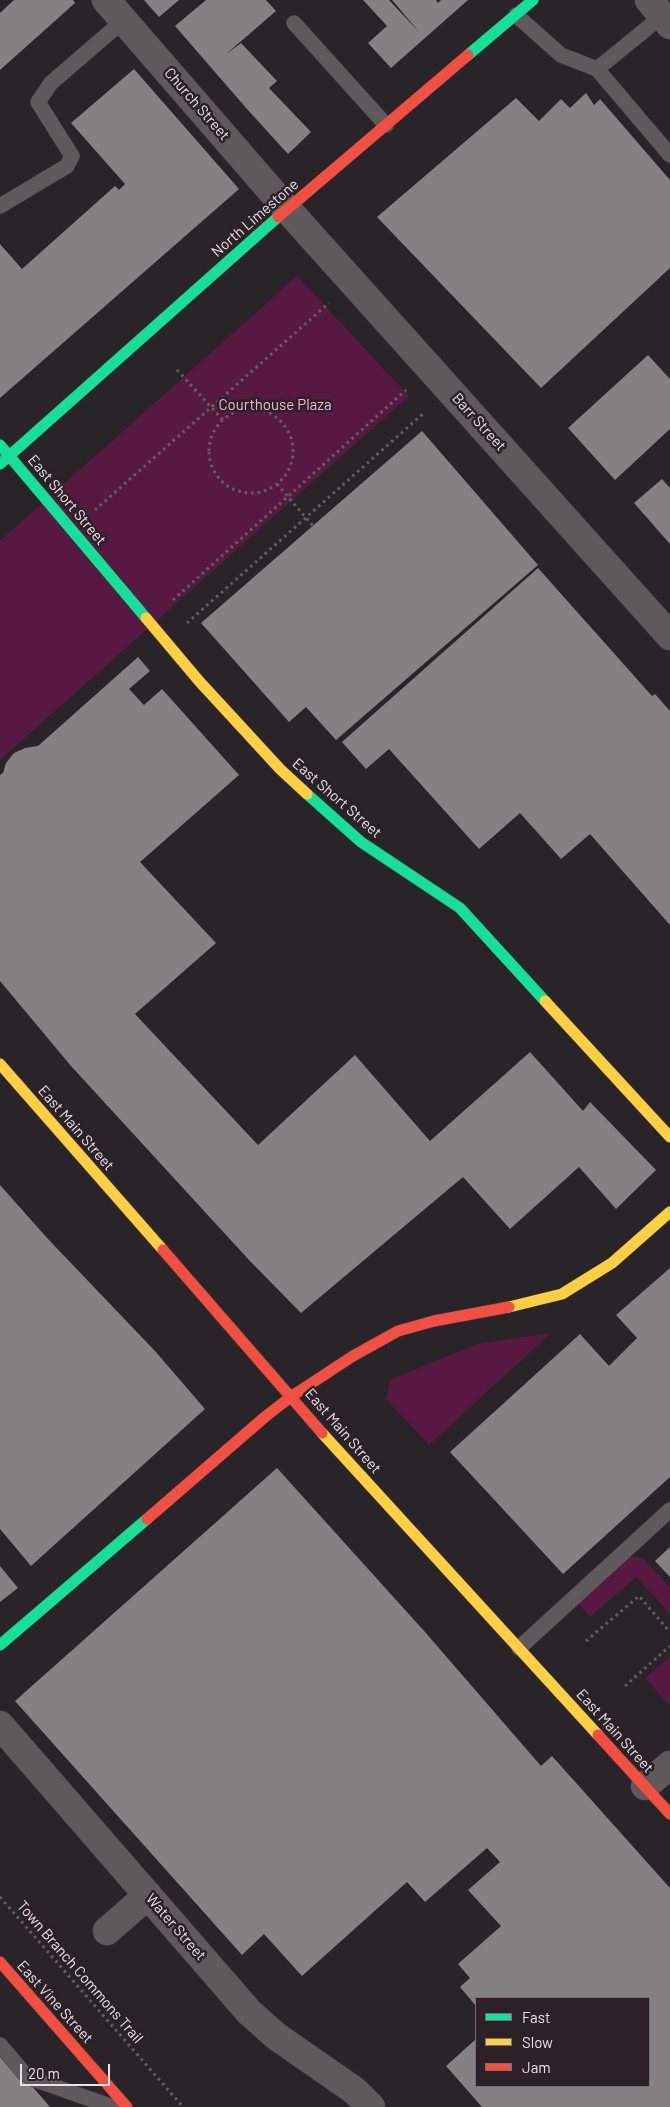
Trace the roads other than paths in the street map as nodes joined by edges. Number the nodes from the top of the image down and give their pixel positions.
1 (106, 0) edge
2 (533, 0) edge
3 (661, 14) edge
4 (516, 15) junction
5 (124, 20) junction
6 (294, 23) dead end
7 (598, 69) junction
8 (386, 125) junction
9 (670, 155) edge
10 (0, 206) edge
11 (287, 209) junction
12 (0, 445) edge
13 (9, 456) junction
14 (0, 464) edge
15 (670, 636) edge
16 (0, 1064) edge
17 (670, 1137) edge
18 (670, 1212) edge
19 (292, 1396) junction
20 (670, 1510) edge
21 (0, 1645) edge
22 (519, 1648) junction
23 (0, 1726) edge
24 (670, 1765) edge
25 (645, 1786) junction
26 (670, 1814) edge
27 (148, 1895) junction
28 (107, 1932) dead end
29 (0, 1962) edge
30 (0, 2046) edge
31 (113, 2107) edge
32 (127, 2107) edge
33 (371, 2107) edge

1 - 5 street, Church Street
2 - 4 main road, North Limestone
3 - 7 lane
4 - 7 lane
4 - 8 main road, North Limestone
5 - 10 lane
5 - 11 street, Church Street
6 - 8 lane
7 - 9 lane
8 - 11 main road, North Limestone
11 - 13 main road, North Limestone
11 - 15 street, Barr Street
12 - 13 main road, East Short Street
13 - 14 main road, North Limestone
13 - 17 main road, East Short Street
16 - 19 main road, East Main Street
18 - 19 main road
19 - 21 main road
19 - 22 main road, East Main Street
20 - 22 lane
22 - 25 main road, East Main Street
23 - 27 street, Water Street
24 - 25 street
25 - 26 main road, East Main Street
27 - 28 street
27 - 33 street, Water Street
29 - 32 main road, East Vine Street
30 - 31 lane

